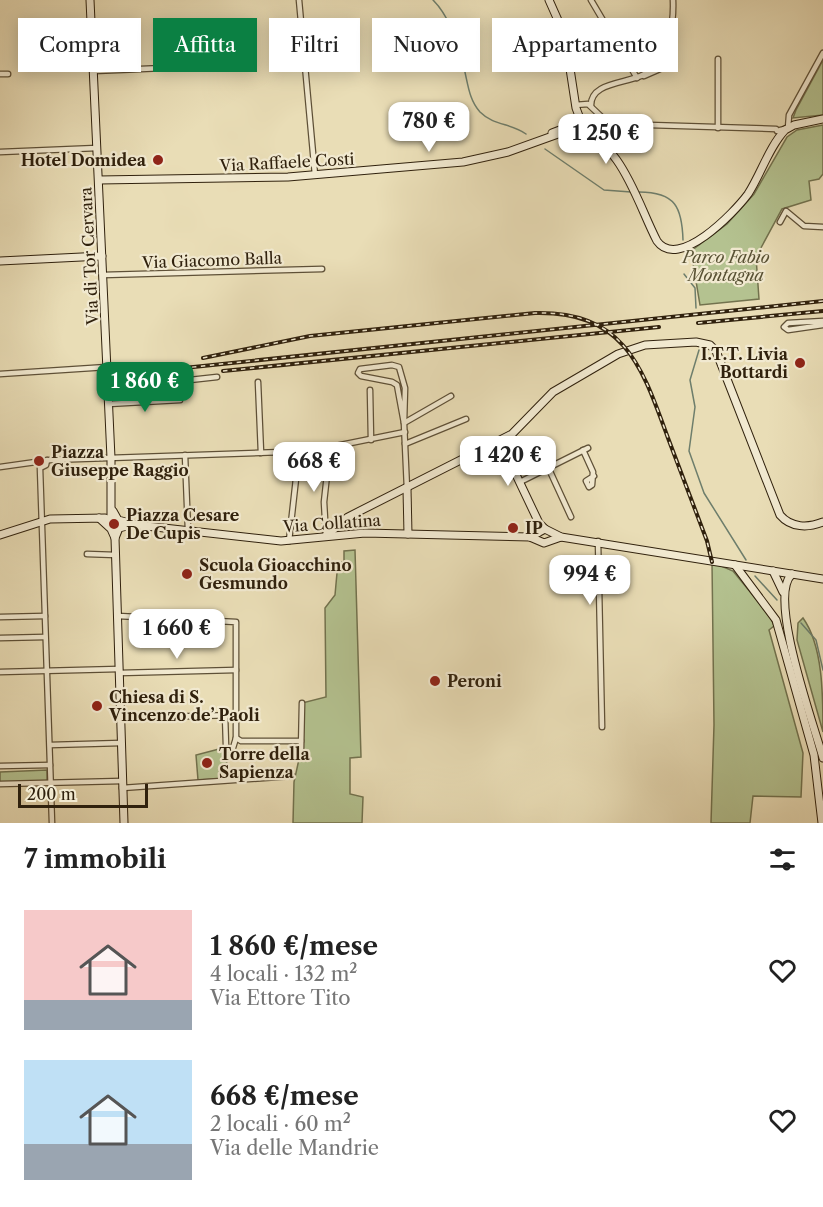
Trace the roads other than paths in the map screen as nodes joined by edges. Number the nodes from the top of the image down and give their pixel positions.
1 (90, 0) edge
2 (299, 0) edge
3 (549, 0) edge
4 (591, 0) edge
5 (674, 0) edge
6 (91, 18) edge
7 (823, 53) edge
8 (718, 59) dead end
9 (94, 72) edge
10 (655, 72) edge
11 (0, 74) edge
12 (8, 74) dead end
13 (639, 77) junction
14 (592, 96) junction
15 (584, 103) junction
16 (591, 106) junction
17 (576, 107) junction
18 (823, 119) edge
19 (581, 122) junction
20 (569, 128) junction
21 (718, 128) junction
22 (788, 128) junction
23 (777, 129) junction
24 (592, 137) junction
25 (779, 138) junction
26 (97, 148) junction
27 (0, 152) edge
28 (315, 175) junction
29 (99, 180) junction
30 (780, 222) dead end
31 (823, 227) edge
32 (102, 256) junction
33 (0, 261) edge
34 (322, 268) dead end
35 (103, 275) junction
36 (823, 323) edge
37 (107, 367) junction
38 (0, 374) edge
39 (217, 377) dead end
40 (258, 382) dead end
41 (108, 389) junction
42 (370, 390) dead end
43 (451, 396) dead end
44 (180, 400) dead end
45 (108, 404) junction
46 (466, 419) dead end
47 (404, 423) junction
48 (405, 432) junction
49 (371, 440) junction
50 (500, 441) junction
51 (405, 444) junction
52 (330, 448) junction
53 (299, 452) junction
54 (261, 453) junction
55 (185, 455) junction
56 (111, 458) junction
57 (48, 460) junction
58 (30, 462) junction
59 (0, 467) edge
60 (548, 467) junction
61 (40, 470) junction
62 (594, 476) dead end
63 (520, 482) junction
64 (407, 489) junction
65 (571, 517) dead end
66 (42, 521) junction
67 (823, 522) edge
68 (114, 524) junction
69 (189, 530) junction
70 (408, 534) junction
71 (0, 535) edge
72 (541, 535) junction
73 (326, 536) junction
74 (289, 541) junction
75 (597, 541) junction
76 (87, 554) dead end
77 (116, 555) junction
78 (735, 565) junction
79 (773, 571) junction
80 (792, 574) junction
81 (823, 579) edge
82 (783, 592) junction
83 (45, 616) junction
84 (118, 616) junction
85 (0, 617) edge
86 (45, 637) junction
87 (0, 638) edge
88 (236, 670) junction
89 (47, 671) junction
90 (119, 671) junction
91 (0, 672) edge
92 (302, 703) dead end
93 (225, 715) junction
94 (236, 715) junction
95 (120, 718) junction
96 (602, 727) dead end
97 (236, 738) junction
98 (301, 741) junction
99 (121, 743) junction
100 (50, 745) junction
101 (301, 750) dead end
102 (823, 758) edge
103 (51, 765) junction
104 (0, 766) edge
105 (292, 776) dead end
106 (51, 782) junction
107 (0, 784) edge
108 (122, 784) junction
109 (52, 823) edge
110 (124, 823) edge
111 (822, 823) edge

1 - 6 street, Via di Tor Cervara
2 - 28 street
3 - 17 street
4 - 13 street
5 - 13 street
7 - 22 street
8 - 21 street
9 - 26 street, Via di Tor Cervara
10 - 13 street
11 - 12 street
13 - 14 street
14 - 15 street
14 - 16 street
15 - 16 street
15 - 17 street
16 - 21 street
17 - 19 street
17 - 20 street
18 - 22 street
19 - 20 street, Via Raffaele Costi
19 - 24 street
20 - 24 street
20 - 28 street, Via Raffaele Costi
21 - 23 street
22 - 23 street
22 - 25 street
23 - 25 street
24 - 25 street
26 - 27 street
26 - 29 street, Via di Tor Cervara
28 - 29 street, Via Raffaele Costi
29 - 32 street, Via di Tor Cervara
30 - 31 street
32 - 33 street
32 - 35 street, Via di Tor Cervara
34 - 35 street, Via Giacomo Balla
35 - 37 street, Via di Tor Cervara
36 - 36 street
37 - 38 street
37 - 41 street, Via di Tor Cervara
39 - 41 street
40 - 54 street
41 - 45 street, Via di Tor Cervara
42 - 49 street
43 - 47 street
44 - 45 street
45 - 56 street, Via di Tor Cervara
46 - 51 street
47 - 47 street
47 - 48 street
48 - 49 street
48 - 51 street
49 - 52 street
50 - 63 street
50 - 64 street
50 - 67 street
51 - 64 street
52 - 53 street
52 - 73 street
53 - 54 street
53 - 74 street
54 - 55 street
55 - 56 street
55 - 69 street
56 - 57 street
56 - 68 street, Via di Tor Cervara
57 - 58 street
57 - 61 street
58 - 59 street
58 - 61 street
60 - 62 street
60 - 63 street
60 - 65 street
61 - 66 street
63 - 72 street
64 - 70 street
64 - 73 street
66 - 68 street
66 - 71 street
66 - 83 street
68 - 69 street, Via Collatina
68 - 77 street
69 - 74 street, Via Collatina
70 - 72 street, Via Collatina
70 - 73 street, Via Collatina
72 - 75 street, Via Collatina
73 - 74 street, Via Collatina
75 - 78 street, Via Collatina
75 - 96 street
76 - 77 street
77 - 84 street
78 - 79 street, Via Collatina
78 - 111 street
79 - 80 street, Via Collatina
79 - 82 street
80 - 81 street, Via Collatina
80 - 82 street
82 - 102 street
83 - 85 street
83 - 86 street
84 - 88 street
84 - 90 street
86 - 87 street
86 - 89 street
88 - 90 street
88 - 94 street
89 - 90 street
89 - 91 street
89 - 100 street
90 - 95 street
92 - 98 street
93 - 94 street
93 - 95 street
93 - 97 street
94 - 97 street
95 - 99 street
97 - 98 street
98 - 101 street
99 - 100 street
99 - 108 street
100 - 103 street
103 - 104 street
103 - 106 street
105 - 108 street
106 - 107 street
106 - 108 street
106 - 109 street
108 - 110 street

